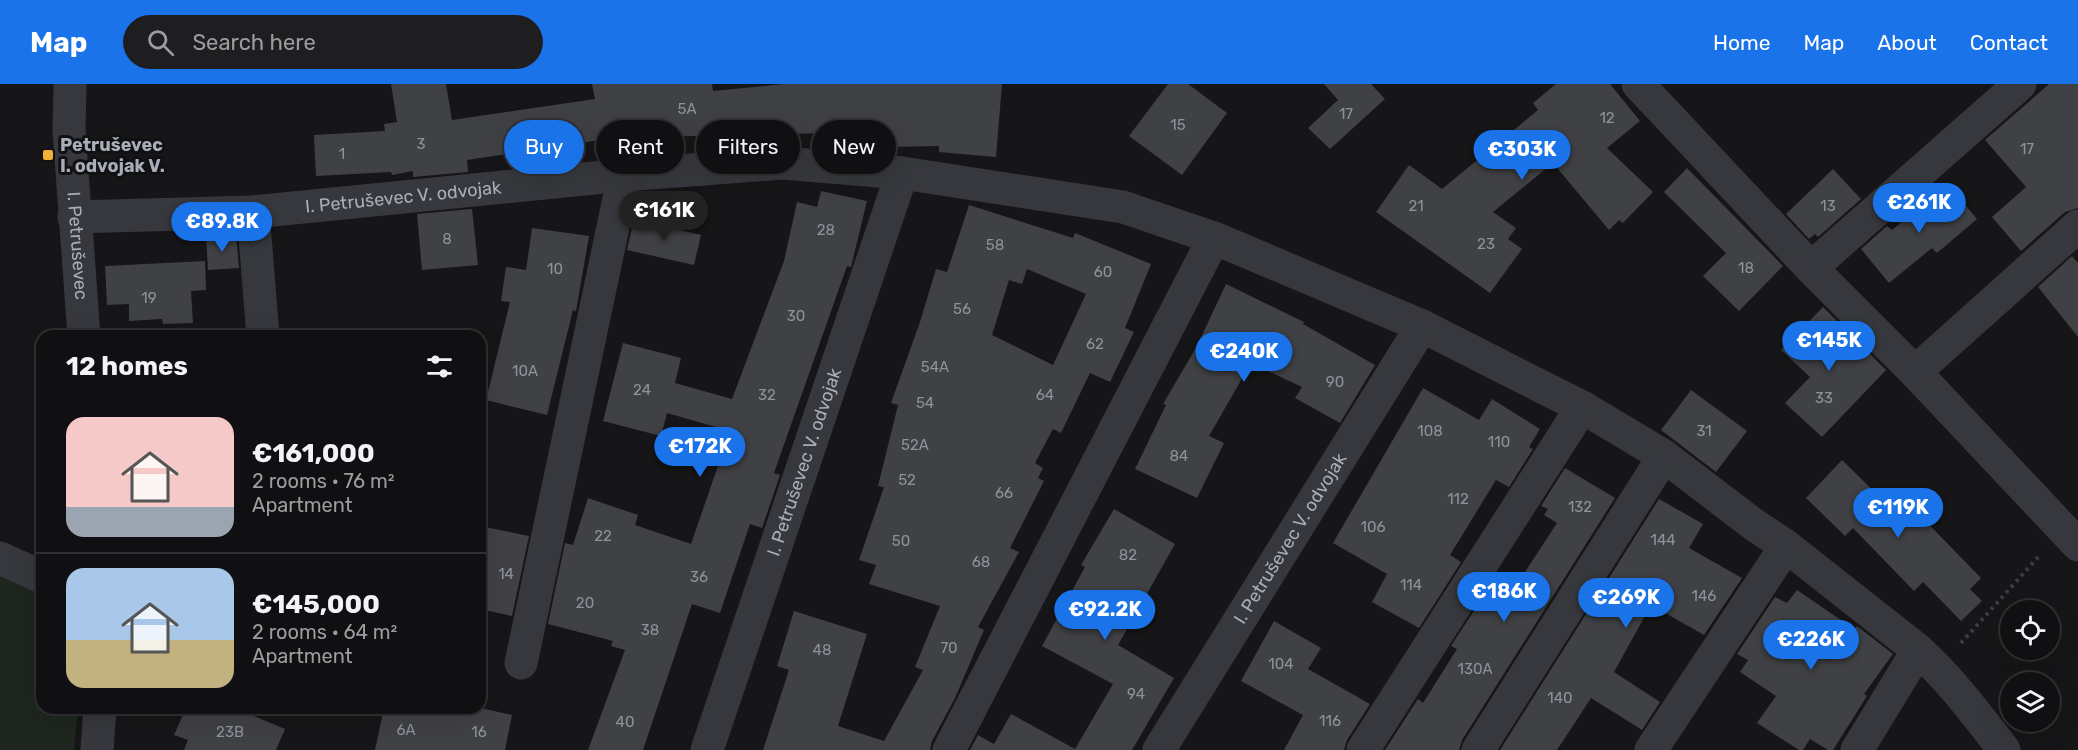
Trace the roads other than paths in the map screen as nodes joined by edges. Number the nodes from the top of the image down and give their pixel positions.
1 (70, 84) edge
2 (1638, 84) edge
3 (2019, 84) edge
4 (902, 173) junction
5 (624, 175) junction
6 (253, 212) junction
7 (74, 218) junction
8 (2078, 226) edge
9 (1214, 238) junction
10 (1811, 268) junction
11 (1422, 326) junction
12 (83, 330) edge
13 (262, 330) edge
14 (1915, 372) junction
15 (1582, 407) junction
16 (1664, 456) junction
17 (2071, 538) edge
18 (1786, 546) junction
19 (0, 558) edge
20 (36, 574) edge
21 (1928, 659) junction
22 (521, 663) dead end
23 (100, 714) edge
24 (97, 750) edge
25 (707, 750) edge
26 (949, 750) edge
27 (1159, 750) edge
28 (1363, 750) edge
29 (1478, 750) edge
30 (1651, 750) edge
31 (1857, 750) edge
32 (2004, 750) edge

1 - 7 street, I. Petruševec
2 - 10 street
3 - 10 street
4 - 5 street, I. Petruševec V. odvojak
4 - 9 street, I. Petruševec V. odvojak
4 - 25 street, I. Petruševec V. odvojak
5 - 6 street, I. Petruševec V. odvojak
5 - 22 street
6 - 7 street, I. Petruševec V. odvojak
6 - 13 street
7 - 12 street, I. Petruševec
8 - 14 street
9 - 11 street, I. Petruševec V. odvojak
9 - 26 street
10 - 14 street
11 - 15 street, I. Petruševec V. odvojak
11 - 27 street, I. Petruševec V. odvojak
14 - 17 street
15 - 16 street, I. Petruševec V. odvojak
15 - 28 street
16 - 18 street, I. Petruševec V. odvojak
16 - 29 street
18 - 21 street, I. Petruševec V. odvojak
18 - 30 street
19 - 20 street
21 - 31 street
21 - 32 street, I. Petruševec V. odvojak
23 - 24 street

